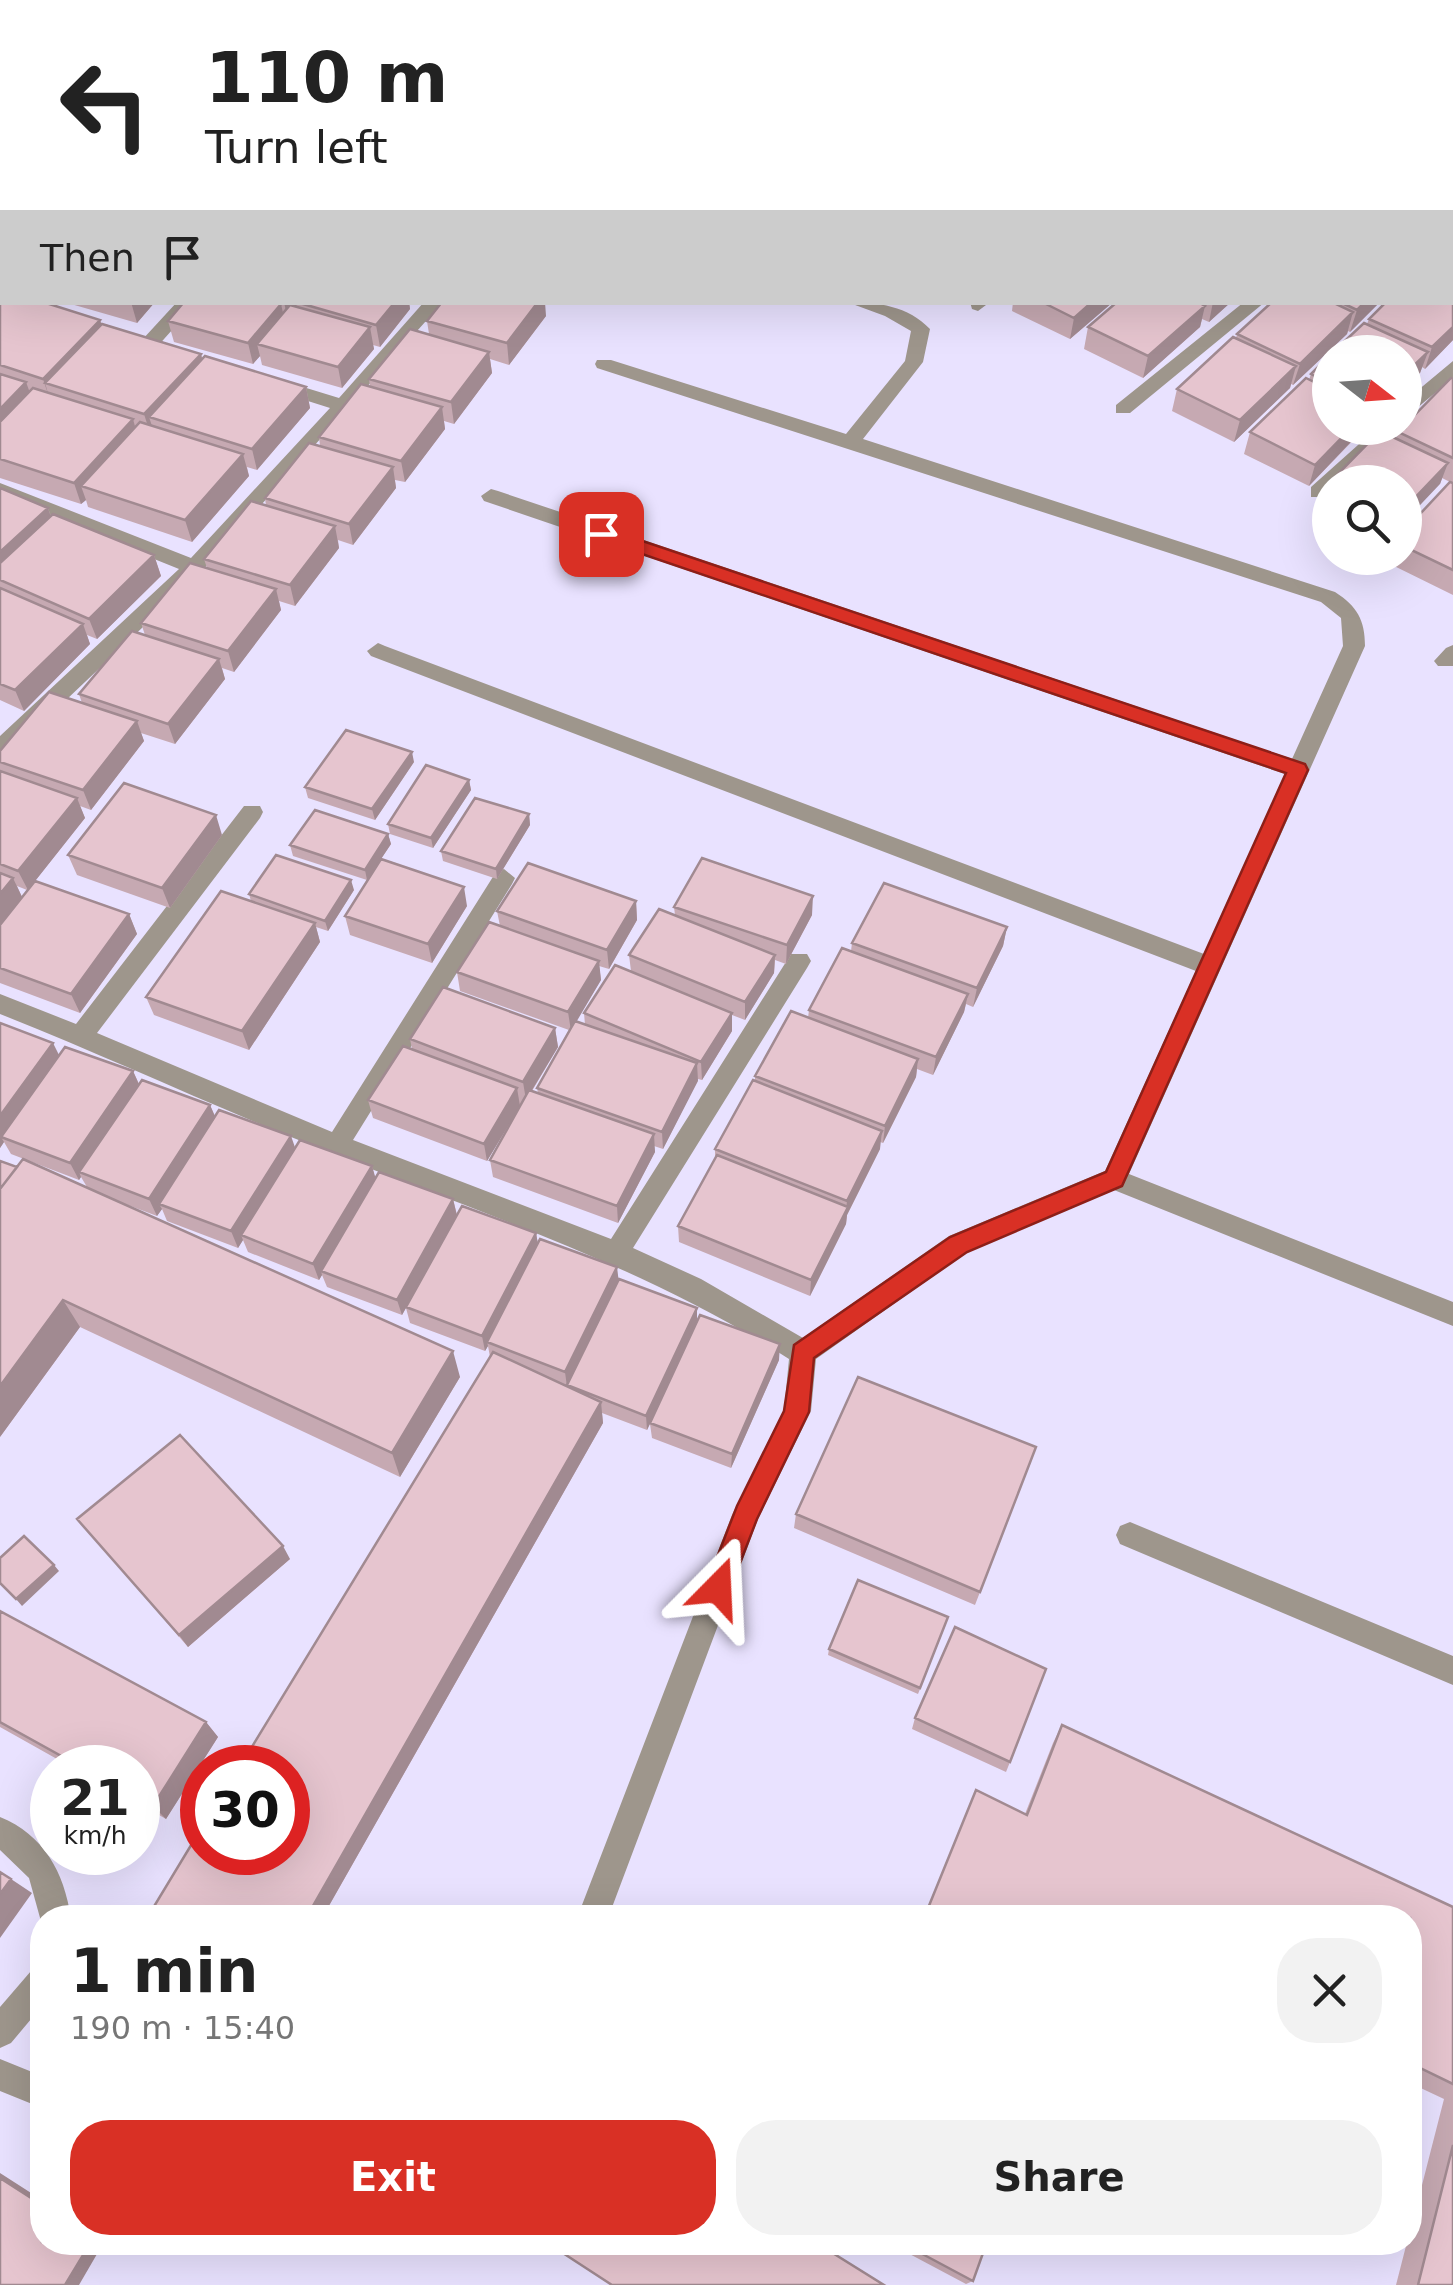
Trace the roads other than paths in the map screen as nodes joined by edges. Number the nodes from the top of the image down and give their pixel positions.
1 (185, 305) edge
2 (431, 305) edge
3 (867, 305) edge
4 (1252, 305) edge
5 (149, 344) edge
6 (604, 364) dead end
7 (1453, 367) edge
8 (255, 378) edge
9 (1422, 396) edge
10 (343, 406) junction
11 (1123, 409) dead end
12 (850, 442) junction
13 (1369, 445) edge
14 (1348, 465) edge
15 (0, 490) edge
16 (491, 496) dead end
17 (194, 567) junction
18 (378, 651) dead end
19 (4, 740) edge
20 (1298, 770) junction
21 (252, 812) dead end
22 (504, 878) edge
23 (799, 961) edge
24 (1209, 966) junction
25 (0, 1004) edge
26 (81, 1035) junction
27 (337, 1145) junction
28 (1114, 1179) junction
29 (618, 1250) junction
30 (1453, 1314) edge
31 (803, 1353) junction
32 (1130, 1535) dead end
33 (1453, 1670) edge
34 (0, 1832) edge
35 (54, 1905) edge
36 (597, 1905) edge
37 (30, 1996) edge
38 (0, 2032) edge
39 (0, 2075) edge
40 (30, 2087) edge

1 - 5 street
2 - 10 street
3 - 12 street
4 - 11 street
6 - 12 street
7 - 9 street
8 - 10 street
10 - 17 street
12 - 20 street
13 - 14 street
15 - 17 street
16 - 20 street
17 - 19 street
18 - 24 street
20 - 24 street
21 - 26 street
22 - 27 street
23 - 29 street
24 - 28 street
25 - 26 street
26 - 27 street
27 - 29 street
28 - 30 street
28 - 31 street
29 - 31 street
31 - 36 street
32 - 33 street
34 - 35 street
37 - 38 street
39 - 40 street

